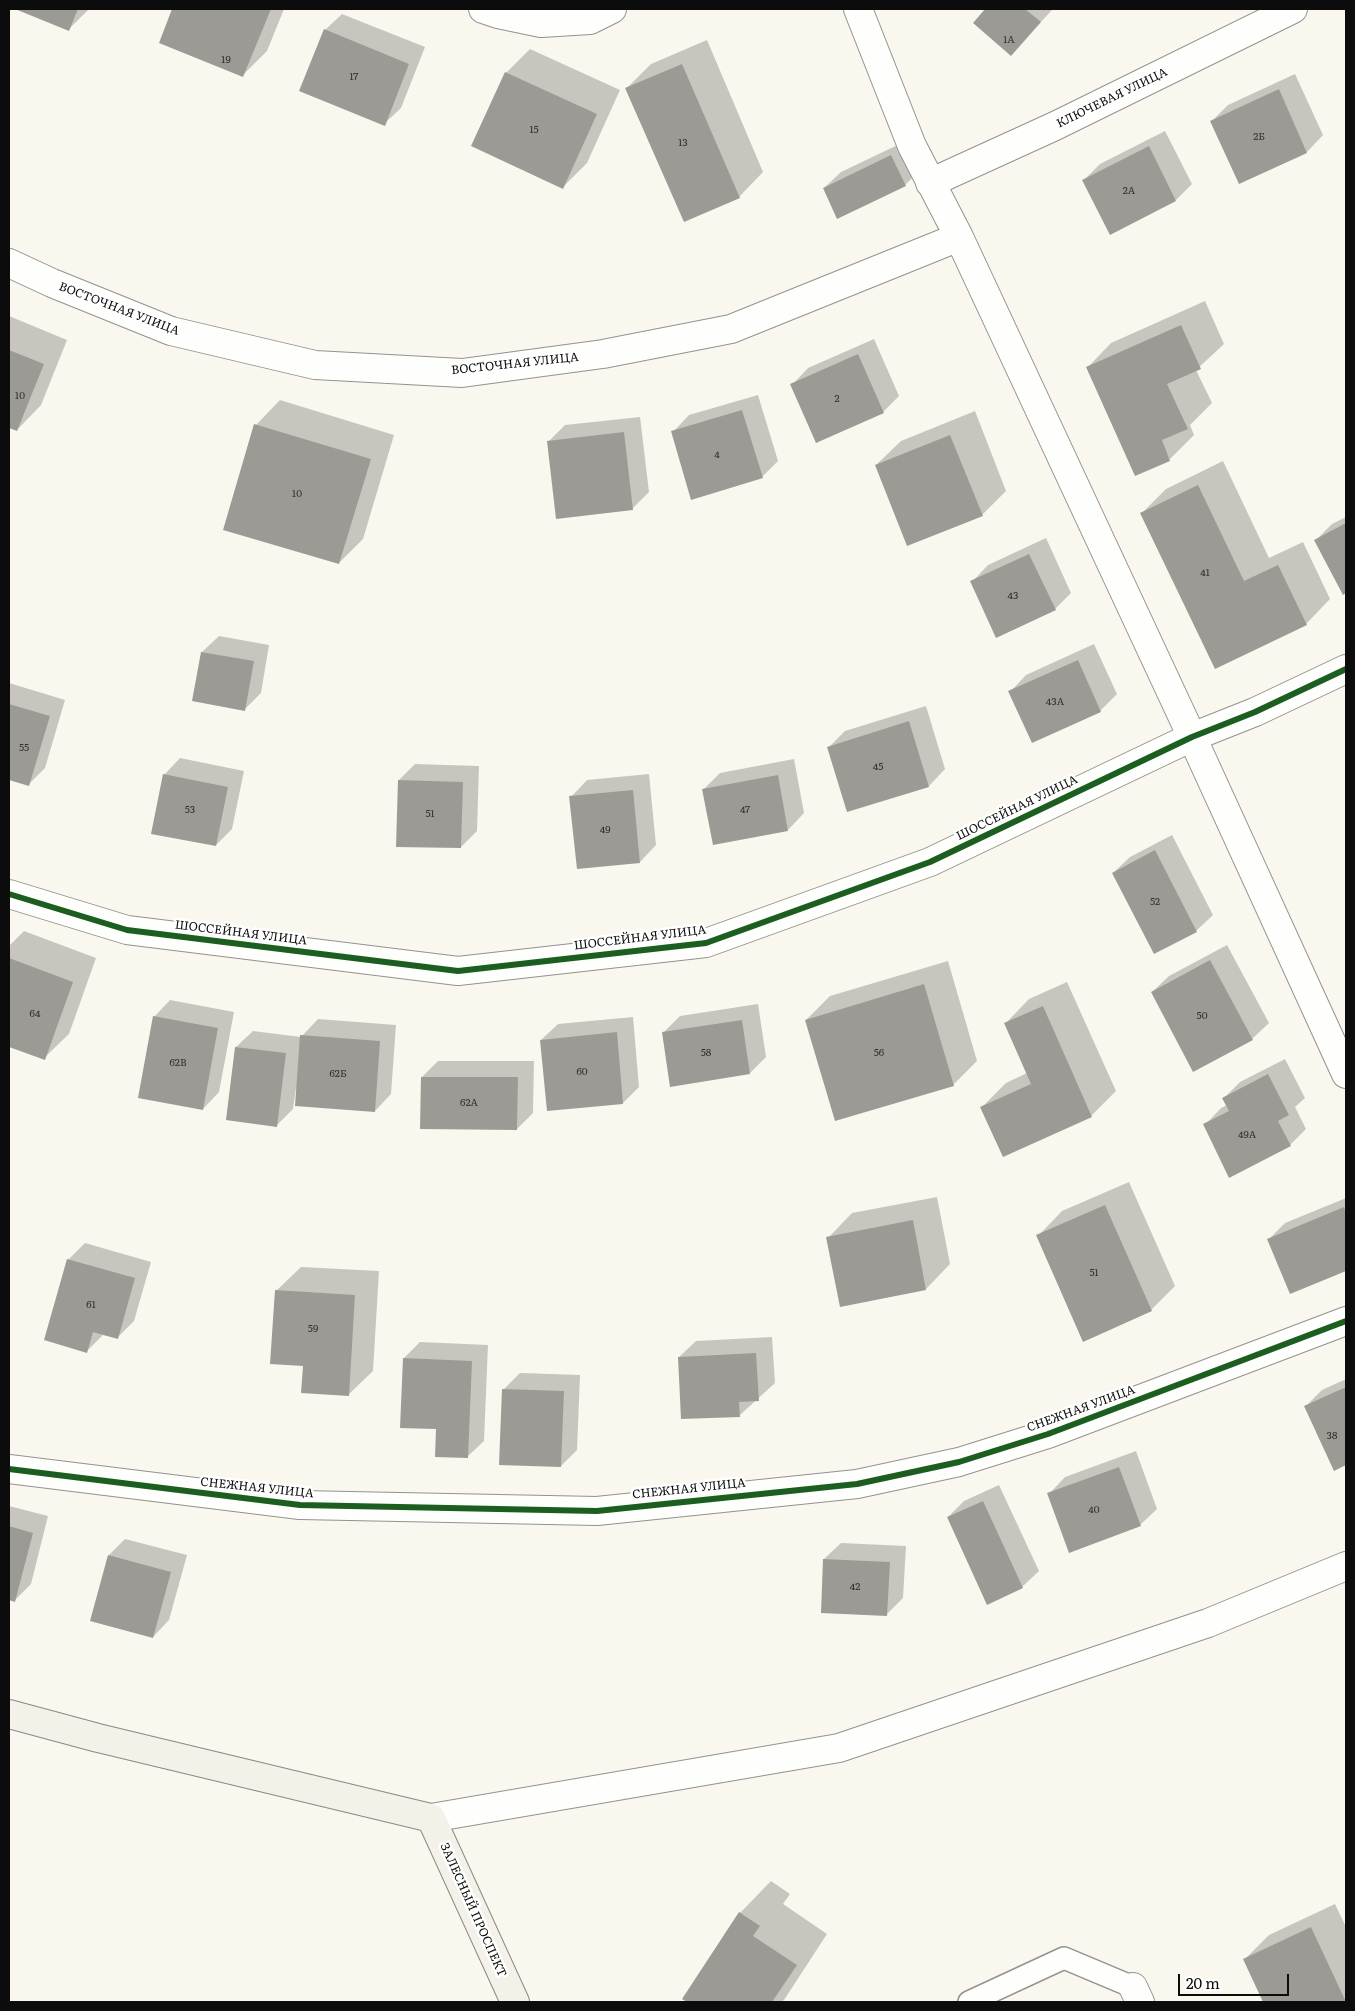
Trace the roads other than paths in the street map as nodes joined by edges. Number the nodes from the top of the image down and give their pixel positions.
1 (483, 9) edge
2 (612, 9) edge
3 (858, 9) edge
4 (1293, 9) edge
5 (930, 183) junction
6 (959, 237) junction
7 (9, 263) edge
8 (1346, 669) edge
9 (1192, 737) junction
10 (9, 894) edge
11 (1346, 1074) edge
12 (1346, 1321) edge
13 (9, 1468) edge
14 (1346, 1566) edge
15 (9, 1714) edge
16 (431, 1818) junction
17 (1136, 1994) edge
18 (515, 2002) edge
19 (969, 2002) edge

1 - 2 street
3 - 5 street
4 - 5 street, КЛЮЧЕВАЯ УЛИЦА
5 - 6 street
6 - 7 street, ВОСТОЧНАЯ УЛИЦА
6 - 9 street
8 - 9 street, ШОССЕЙНАЯ УЛИЦА
9 - 10 street, ШОССЕЙНАЯ УЛИЦА
9 - 11 street
12 - 13 street, СНЕЖНАЯ УЛИЦА
14 - 16 street
15 - 16 main road
16 - 18 main road, ЗАЛЕСНЫЙ ПРОСПЕКТ
17 - 19 lane

